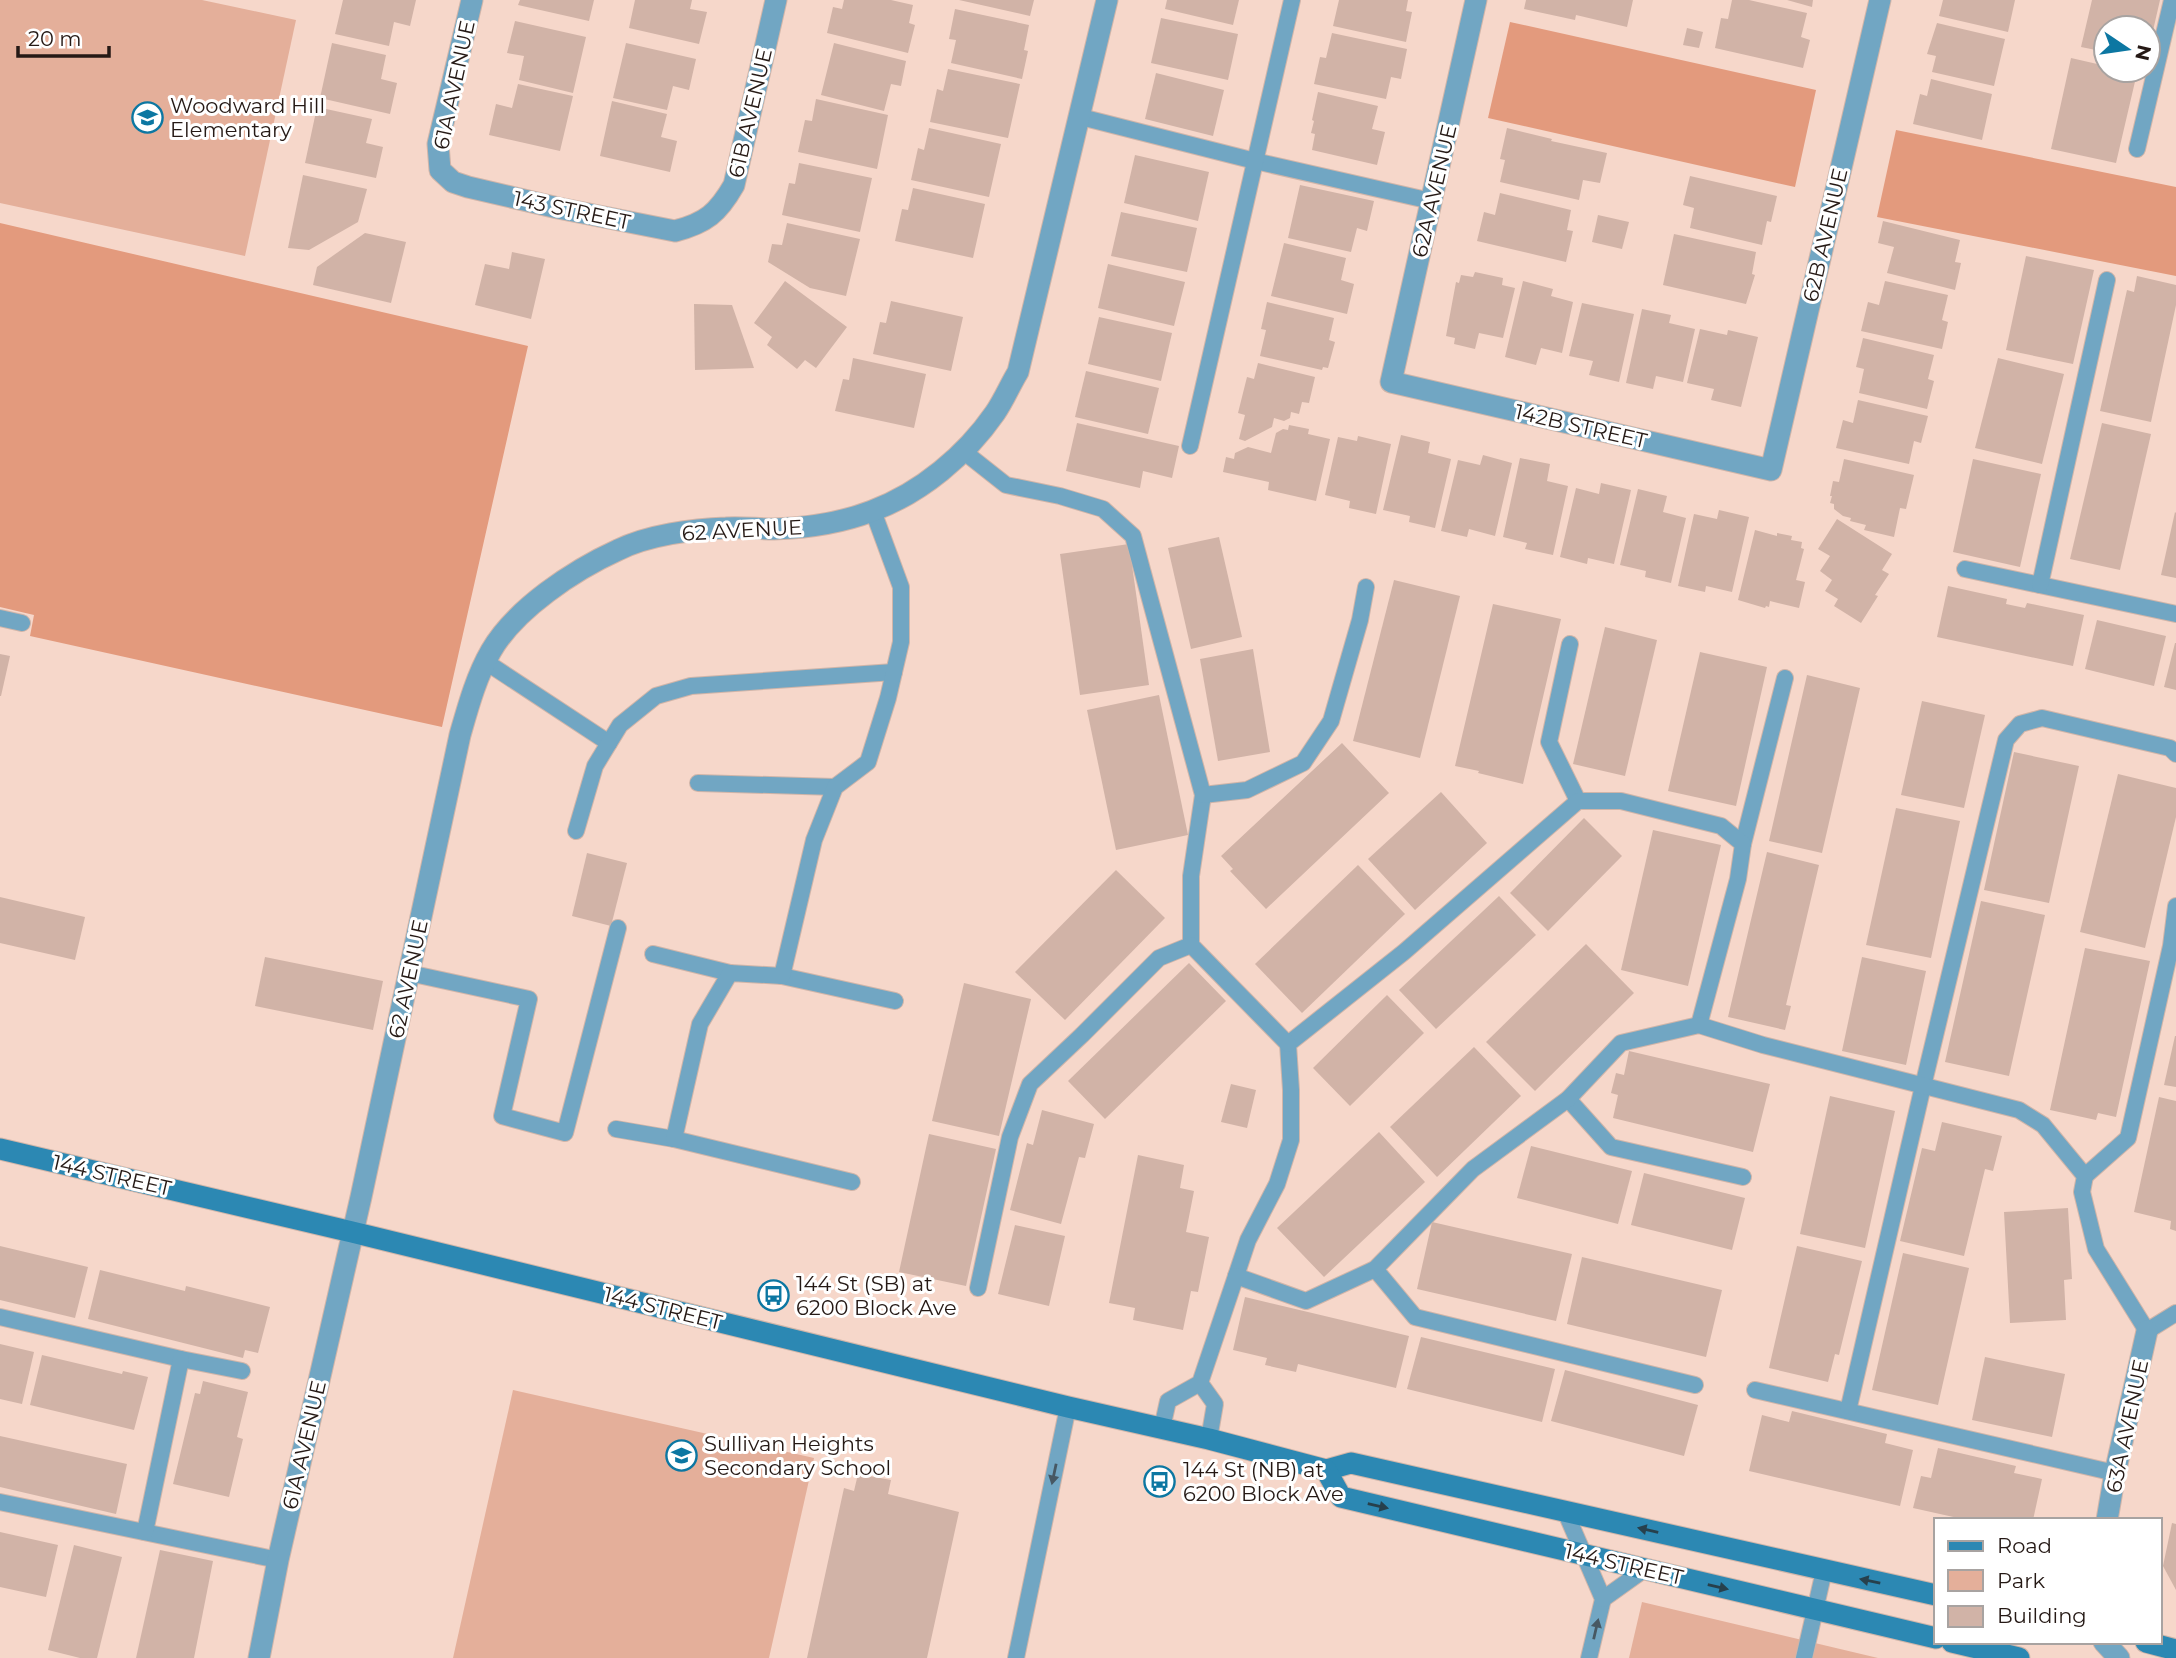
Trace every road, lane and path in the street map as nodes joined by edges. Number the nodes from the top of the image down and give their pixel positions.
1 (472, 0) edge
2 (776, 0) edge
3 (1107, 0) edge
4 (1292, 0) edge
5 (1476, 0) edge
6 (1880, 0) edge
7 (2172, 0) edge
8 (1081, 117) junction
9 (2137, 149) dead end
10 (1255, 161) junction
11 (440, 170) joint
12 (1431, 201) junction
13 (708, 218) joint
14 (2107, 280) dead end
15 (1391, 382) joint
16 (1190, 446) dead end
17 (963, 451) junction
18 (1770, 470) joint
19 (873, 511) junction
20 (1965, 569) dead end
21 (2040, 585) junction
22 (1366, 587) dead end
23 (2176, 614) edge
24 (0, 618) edge
25 (22, 623) dead end
26 (1570, 644) dead end
27 (486, 662) junction
28 (894, 673) junction
29 (1785, 678) dead end
30 (609, 743) junction
31 (2176, 754) edge
32 (698, 783) dead end
33 (835, 787) junction
34 (1203, 795) junction
35 (1578, 802) junction
36 (576, 831) dead end
37 (1743, 844) junction
38 (2176, 906) edge
39 (618, 928) dead end
40 (1191, 945) junction
41 (653, 954) dead end
42 (410, 973) junction
43 (730, 973) junction
44 (782, 976) junction
45 (895, 1001) dead end
46 (1699, 1025) junction
47 (1289, 1044) junction
48 (1923, 1086) junction
49 (1568, 1099) junction
50 (616, 1129) dead end
51 (674, 1139) junction
52 (0, 1149) edge
53 (2085, 1176) junction
54 (1743, 1177) dead end
55 (852, 1181) dead end
56 (352, 1232) junction
57 (1375, 1269) junction
58 (1236, 1276) junction
59 (978, 1288) dead end
60 (2176, 1313) edge
61 (0, 1317) edge
62 (2147, 1331) junction
63 (181, 1359) junction
64 (243, 1371) dead end
65 (1199, 1383) junction
66 (1695, 1385) dead end
67 (1755, 1390) dead end
68 (1068, 1407) junction
69 (1848, 1411) junction
70 (1162, 1428) junction
71 (1209, 1439) junction
72 (1326, 1470) junction
73 (2115, 1473) junction
74 (0, 1502) edge
75 (1565, 1511) junction
76 (2108, 1518) edge
77 (145, 1532) junction
78 (1583, 1554) junction
79 (278, 1560) junction
80 (1645, 1569) junction
81 (1824, 1571) junction
82 (1934, 1595) edge
83 (1603, 1599) junction
84 (1815, 1610) junction
85 (1934, 1639) edge
86 (1960, 1644) edge
87 (2106, 1644) edge
88 (2154, 1644) edge
89 (2176, 1650) edge
90 (259, 1658) edge
91 (1016, 1658) edge
92 (1589, 1658) edge
93 (1804, 1658) edge
94 (2019, 1658) edge
95 (2119, 1658) edge

1 - 11 street, 61A AVENUE
2 - 13 street, 61B AVENUE
3 - 8 street, 62 AVENUE
4 - 10 lane
5 - 12 street, 62A AVENUE
6 - 18 street, 62B AVENUE
7 - 9 lane
8 - 10 lane
8 - 17 street, 62 AVENUE
10 - 12 lane
10 - 16 lane
11 - 13 street, 143 STREET
12 - 15 street, 62A AVENUE
14 - 21 lane
15 - 18 street, 142B STREET
17 - 19 street, 62 AVENUE
17 - 34 lane
19 - 27 street, 62 AVENUE
19 - 28 lane
20 - 21 lane
21 - 23 lane
22 - 34 lane
24 - 25 lane
26 - 35 lane
27 - 30 lane
27 - 42 street, 62 AVENUE
28 - 30 lane
28 - 33 lane
29 - 37 lane
30 - 36 lane
31 - 48 lane
32 - 33 lane
33 - 44 lane
34 - 40 lane
35 - 37 lane
35 - 47 lane
37 - 46 lane
38 - 53 lane
39 - 42 lane
40 - 47 lane
40 - 59 lane
41 - 43 lane
42 - 56 street, 62 AVENUE
43 - 44 lane
43 - 51 lane
44 - 45 lane
46 - 48 lane
46 - 49 lane
47 - 58 lane
48 - 53 lane
48 - 69 lane
49 - 54 lane
49 - 57 lane
50 - 51 lane
51 - 55 lane
52 - 56 main road, 144 STREET
53 - 62 lane
56 - 68 main road, 144 STREET
56 - 79 street, 61A AVENUE
57 - 58 lane
57 - 66 lane
58 - 65 lane
60 - 62 lane
61 - 63 lane
62 - 73 street, 63A AVENUE
63 - 64 lane
63 - 77 lane
65 - 70 lane
65 - 71 lane
67 - 69 lane
68 - 70 main road, 144 STREET
68 -> 91 lane
69 - 73 lane
70 - 71 main road, 144 STREET
71 - 72 main road, 144 STREET
72 - 75 main road, 144 STREET
72 -> 78 main road, 144 STREET
73 - 76 street, 63A AVENUE
74 - 77 lane
75 - 78 lane
81 -> 75 main road, 144 STREET
77 - 79 lane
78 - 80 main road, 144 STREET
78 - 83 lane
79 - 90 street, 61A AVENUE
80 - 83 lane
80 -> 84 main road, 144 STREET
82 -> 81 main road, 144 STREET
81 - 84 lane
92 -> 83 lane
84 - 85 main road, 144 STREET
84 - 93 lane
86 - 94 main road
87 - 95 street
88 - 89 main road

